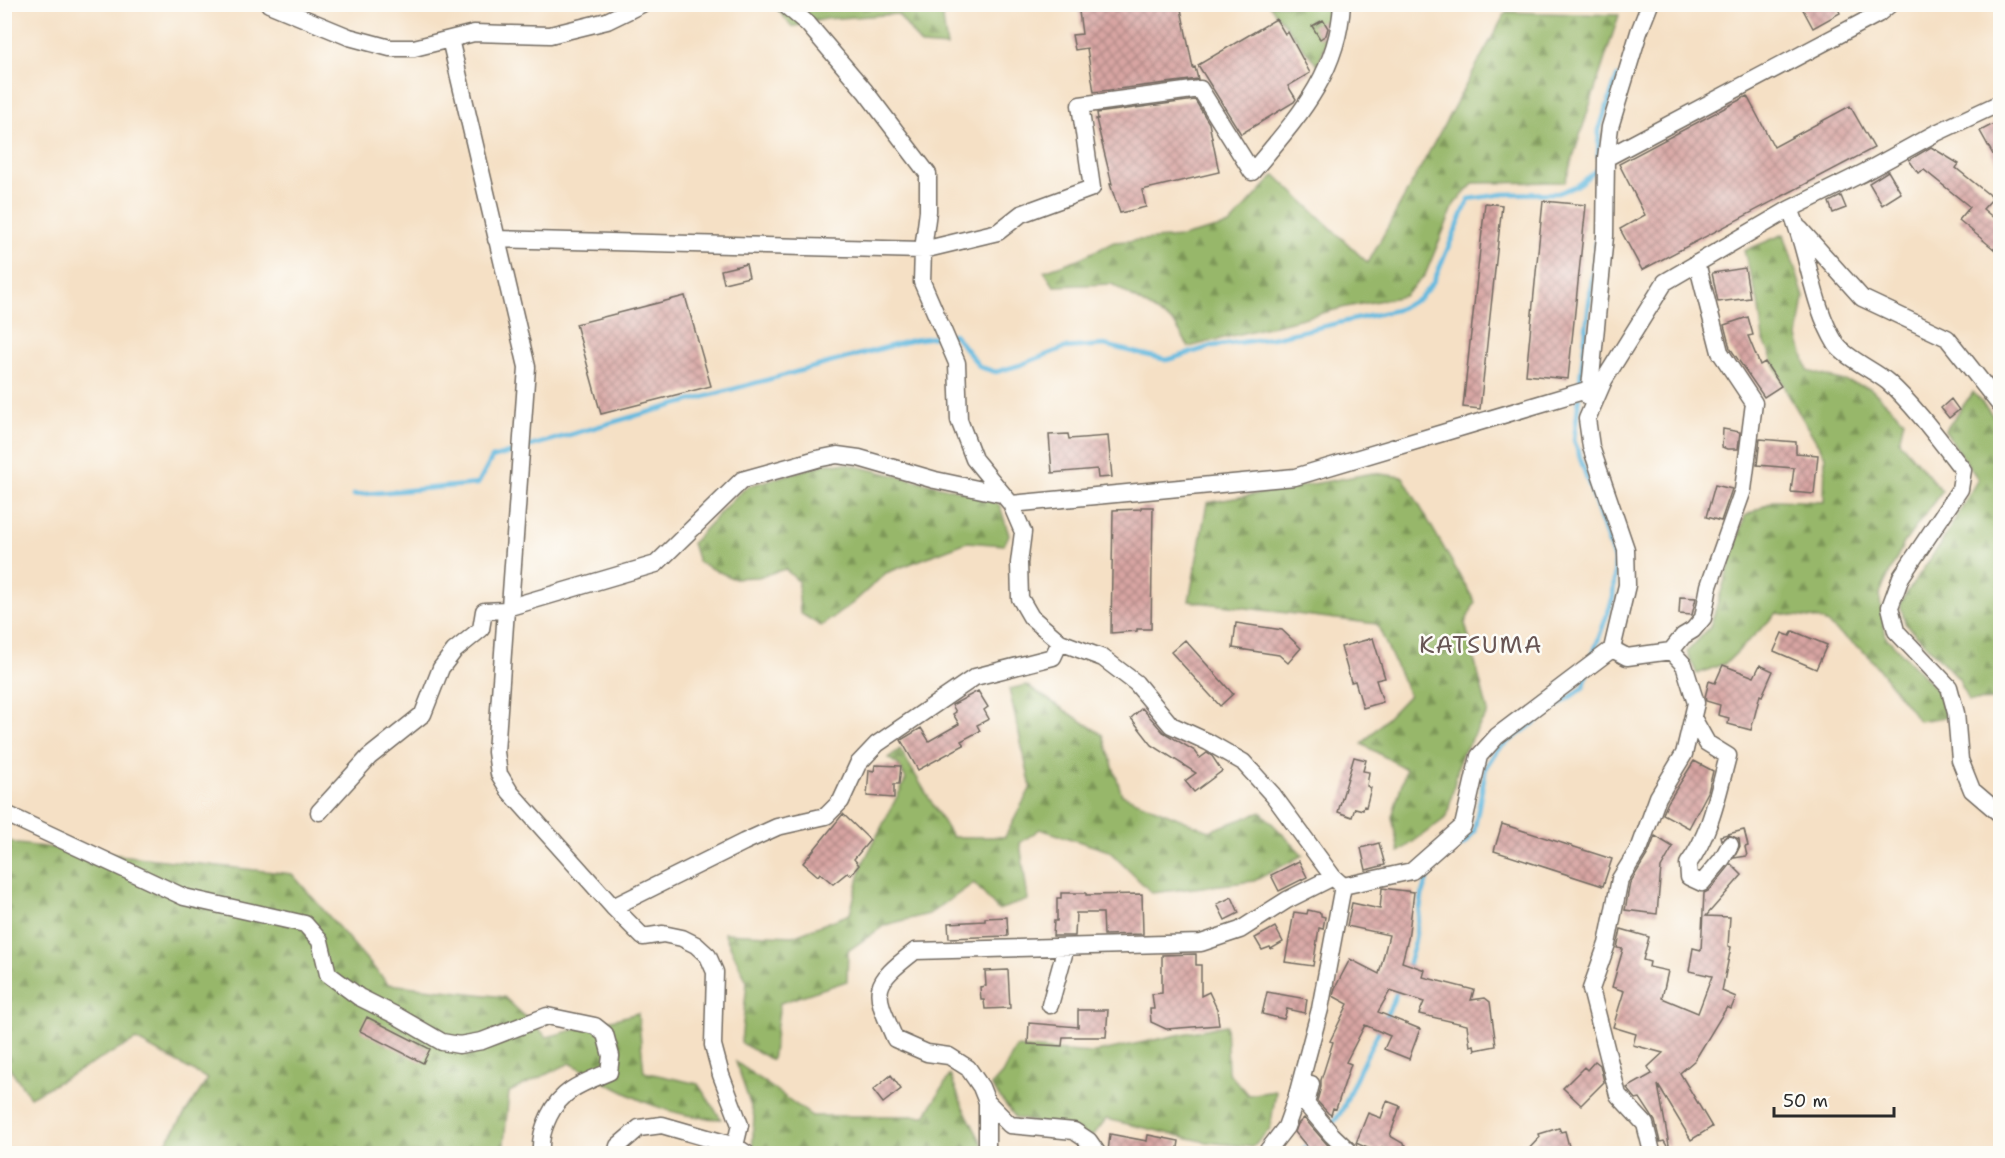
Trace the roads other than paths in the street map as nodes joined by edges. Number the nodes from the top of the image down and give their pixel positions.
1 (269, 4) edge
2 (642, 4) edge
3 (784, 4) edge
4 (1342, 4) edge
5 (1650, 4) edge
6 (1890, 4) edge
7 (450, 39) junction
8 (2001, 103) edge
9 (1606, 158) junction
10 (1790, 209) junction
11 (1797, 226) junction
12 (496, 239) junction
13 (923, 250) junction
14 (1697, 263) junction
15 (1590, 389) junction
16 (2001, 405) edge
17 (1587, 419) junction
18 (1006, 499) junction
19 (508, 609) junction
20 (1060, 642) junction
21 (1612, 649) junction
22 (1671, 651) junction
23 (1693, 718) junction
24 (319, 812) dead end
25 (4, 813) edge
26 (2001, 814) edge
27 (1730, 845) dead end
28 (1338, 882) junction
29 (613, 907) junction
30 (1066, 947) junction
31 (1050, 1005) dead end
32 (1320, 1009) junction
33 (987, 1102) junction
34 (741, 1150) edge
35 (541, 1154) edge
36 (616, 1154) edge
37 (984, 1154) edge
38 (1098, 1154) edge
39 (1265, 1154) edge
40 (1352, 1154) edge
41 (1650, 1154) edge

1 - 7 street
2 - 7 street
3 - 13 street
4 - 13 street
5 - 9 street
6 - 9 street
7 - 12 street
8 - 10 street
9 - 15 street
10 - 11 street
10 - 14 street
11 - 16 street
11 - 26 street
12 - 13 street
12 - 19 street
13 - 18 street
14 - 17 street
14 - 22 street
15 - 17 street
15 - 18 street
17 - 21 street
18 - 19 street
18 - 20 street
19 - 24 street
19 - 29 street
20 - 28 street
20 - 29 street
21 - 22 street
21 - 28 street
22 - 23 street
23 - 27 street
23 - 41 street
25 - 35 street
28 - 30 street
28 - 32 street
29 - 34 street
30 - 31 street
30 - 33 street
32 - 39 street
32 - 40 street
33 - 37 street
33 - 38 street
34 - 36 street

